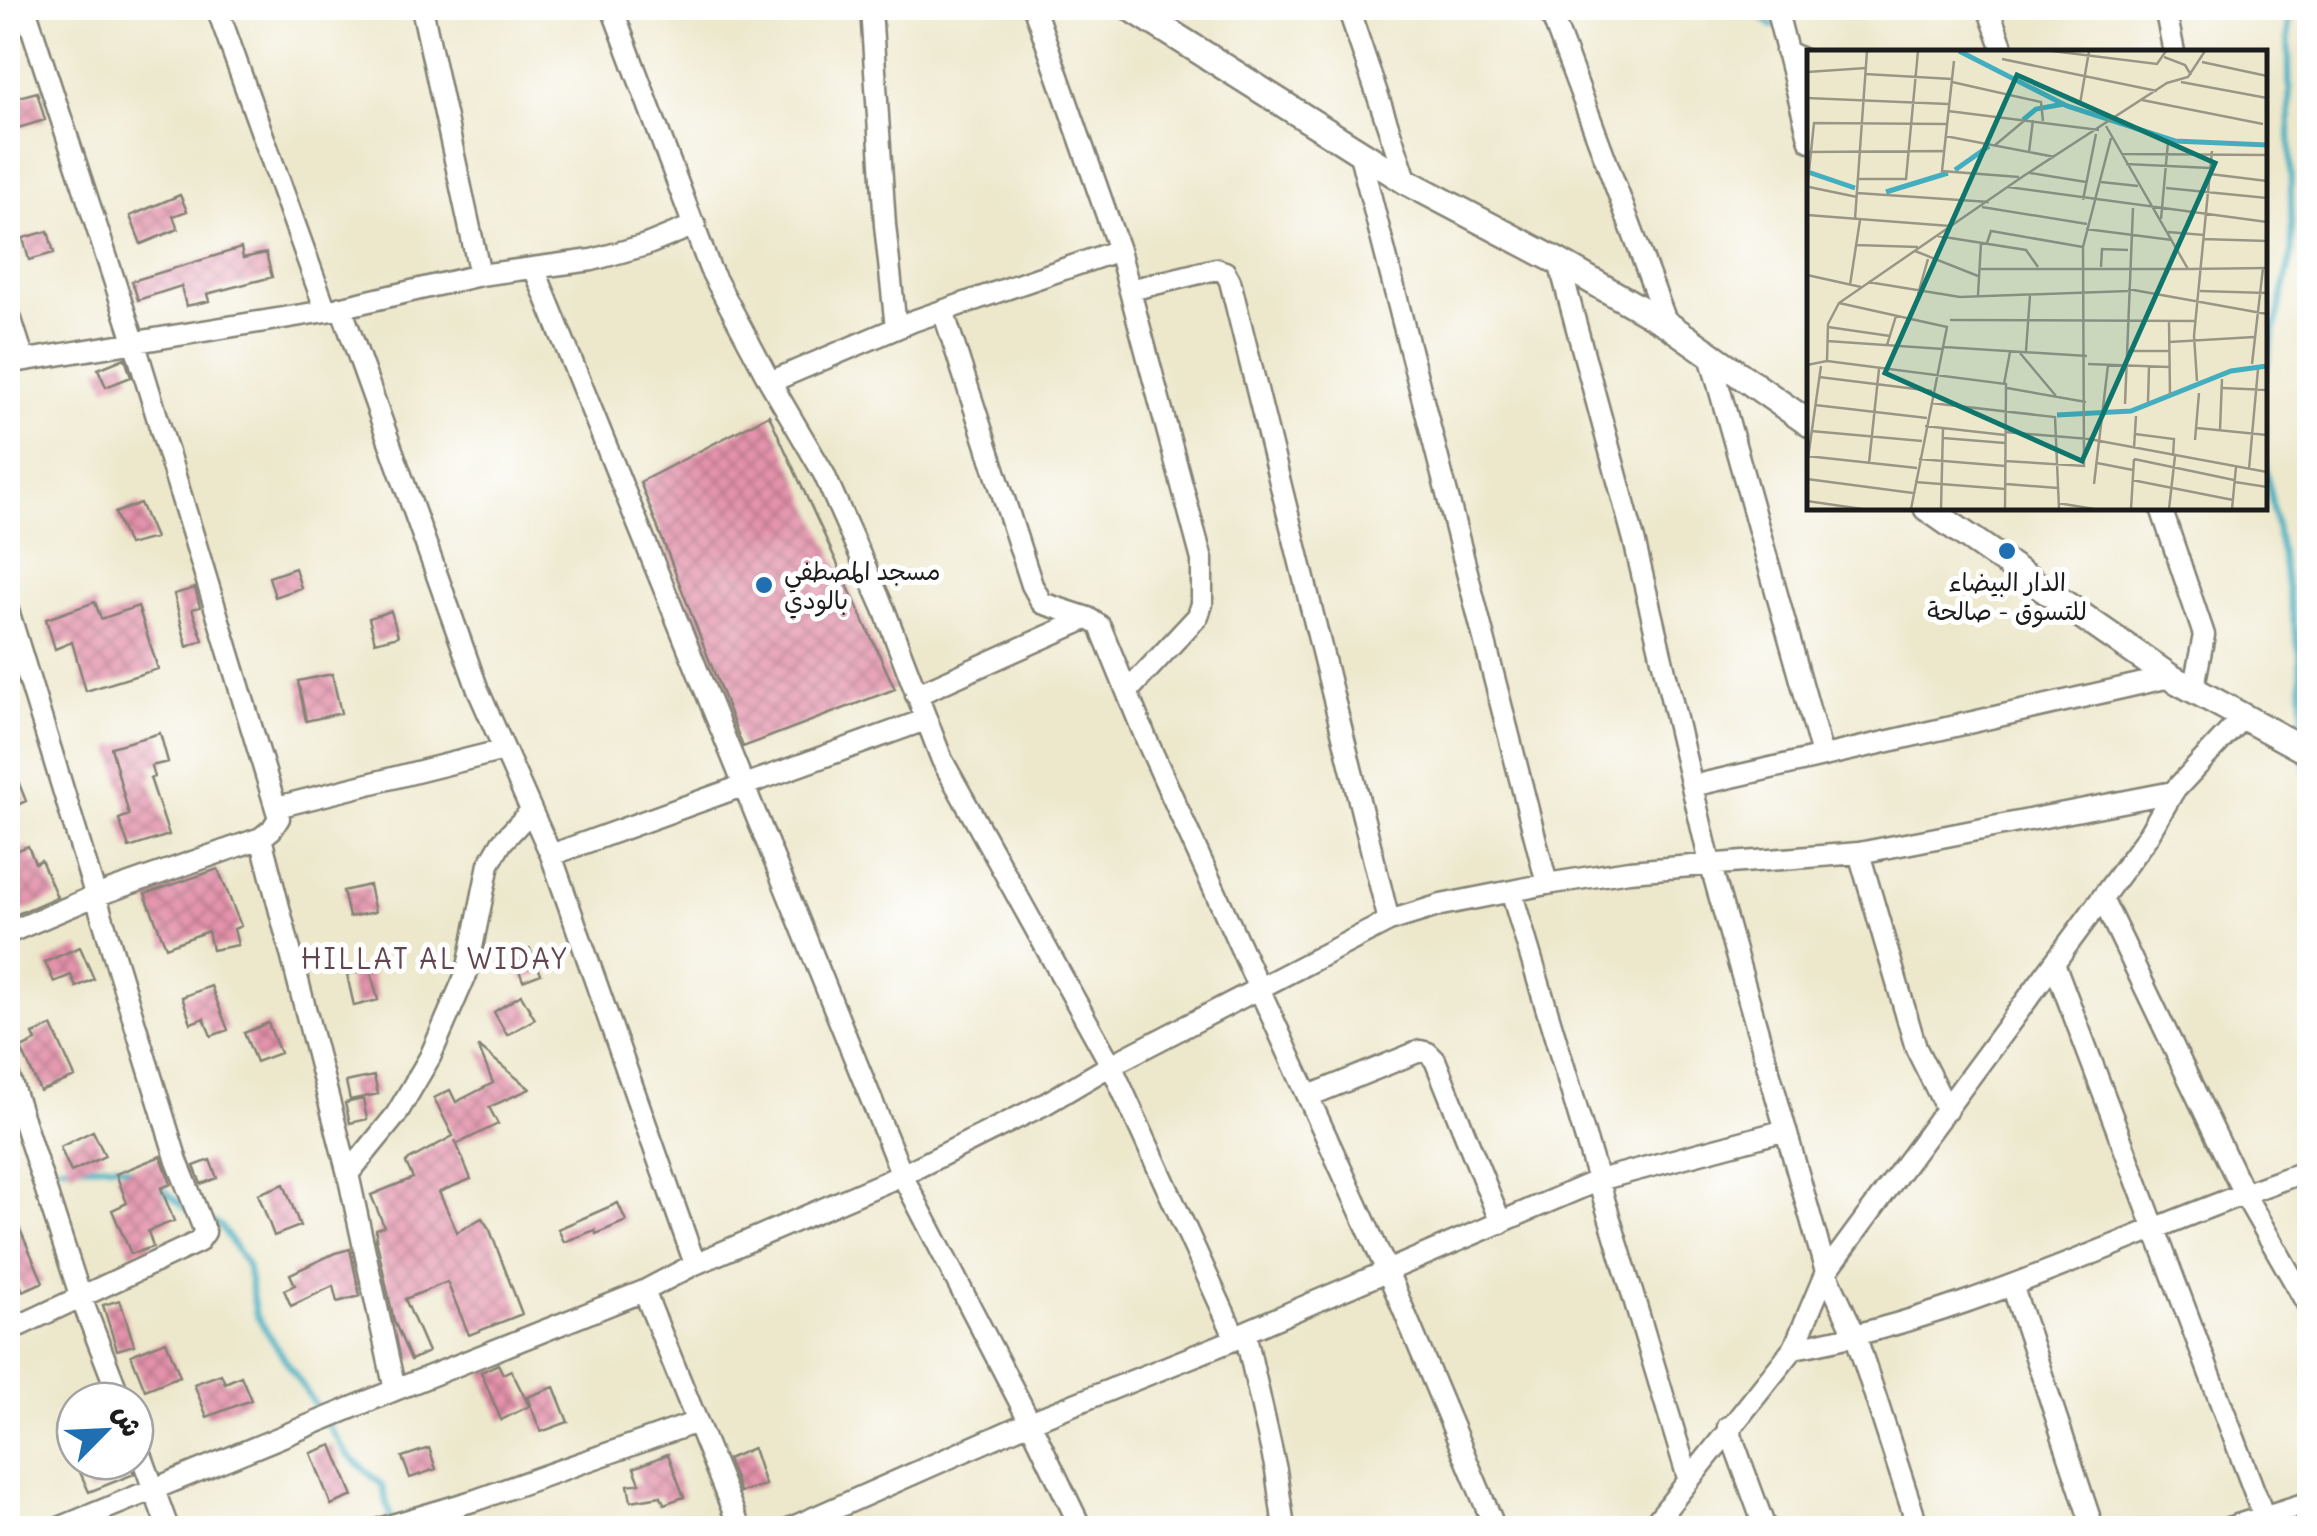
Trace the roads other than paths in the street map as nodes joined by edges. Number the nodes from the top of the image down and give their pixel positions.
1 (25, 8) edge
2 (217, 8) edge
3 (422, 8) edge
4 (612, 8) edge
5 (871, 8) edge
6 (1034, 8) edge
7 (1348, 8) edge
8 (1550, 8) edge
9 (1776, 8) edge
10 (1988, 8) edge
11 (2165, 8) edge
12 (1143, 12) edge
13 (2003, 50) edge
14 (2174, 50) edge
15 (1786, 51) junction
16 (1807, 62) edge
17 (1807, 130) edge
18 (1359, 151) junction
19 (1407, 182) junction
20 (694, 225) junction
21 (1119, 250) junction
22 (1559, 262) junction
23 (534, 268) junction
24 (480, 275) junction
25 (1130, 290) junction
26 (334, 309) junction
27 (8, 310) edge
28 (943, 311) junction
29 (1667, 324) junction
30 (896, 328) junction
31 (134, 341) junction
32 (1709, 352) junction
33 (16, 362) edge
34 (770, 382) junction
35 (1807, 422) edge
36 (1930, 510) edge
37 (2163, 510) edge
38 (8, 610) edge
39 (1088, 618) junction
40 (2170, 678) junction
41 (1128, 691) junction
42 (2193, 691) junction
43 (916, 695) junction
44 (2241, 719) junction
45 (924, 720) junction
46 (504, 750) junction
47 (2310, 753) edge
48 (1822, 755) junction
49 (744, 785) junction
50 (1692, 786) junction
51 (2174, 792) junction
52 (277, 806) junction
53 (531, 811) junction
54 (260, 838) junction
55 (1860, 853) junction
56 (551, 856) junction
57 (1710, 863) junction
58 (1547, 884) junction
59 (1511, 891) junction
60 (95, 896) junction
61 (2102, 898) junction
62 (1390, 921) junction
63 (8, 933) edge
64 (2054, 963) junction
65 (1260, 986) junction
66 (1111, 1064) junction
67 (8, 1072) edge
68 (1309, 1096) junction
69 (1946, 1110) junction
70 (1786, 1130) junction
71 (2310, 1170) edge
72 (348, 1174) junction
73 (902, 1175) junction
74 (1599, 1180) junction
75 (2243, 1192) junction
76 (1502, 1223) junction
77 (2155, 1229) junction
78 (696, 1264) junction
79 (1826, 1272) junction
80 (1388, 1273) junction
81 (2012, 1286) junction
82 (644, 1291) junction
83 (80, 1295) junction
84 (2310, 1309) edge
85 (8, 1331) edge
86 (1241, 1336) junction
87 (1856, 1337) junction
88 (1794, 1348) junction
89 (113, 1381) edge
90 (395, 1390) junction
91 (697, 1422) junction
92 (1030, 1422) junction
93 (1728, 1427) junction
94 (1688, 1478) junction
95 (152, 1481) edge
96 (155, 1490) junction
97 (2310, 1502) edge
98 (844, 1507) junction
99 (2264, 1517) junction
100 (60, 1528) edge
101 (168, 1528) edge
102 (382, 1528) edge
103 (740, 1528) edge
104 (791, 1528) edge
105 (854, 1528) edge
106 (1081, 1528) edge
107 (1284, 1528) edge
108 (1495, 1528) edge
109 (1651, 1528) edge
110 (1765, 1528) edge
111 (1918, 1528) edge
112 (2092, 1528) edge
113 (2228, 1528) edge

1 - 31 street
2 - 26 street
3 - 24 street
4 - 20 street
5 - 30 street
6 - 21 street
7 - 19 street
8 - 29 street
9 - 15 street
10 - 13 street
11 - 14 street
12 - 18 street
15 - 16 street
15 - 17 street
18 - 19 street
18 - 58 street
19 - 22 street
20 - 23 street
20 - 34 street
21 - 25 street
21 - 28 street
22 - 29 street
22 - 50 street
23 - 24 street
23 - 49 street
24 - 26 street
25 - 41 street
25 - 62 street
26 - 31 street
26 - 46 street
27 - 33 street
28 - 30 street
28 - 39 street
29 - 32 street
30 - 34 street
31 - 33 street
31 - 52 street
32 - 35 street
32 - 48 street
34 - 43 street
36 - 40 street
37 - 42 street
38 - 60 street
39 - 41 street
39 - 43 street
40 - 42 street
40 - 48 street
41 - 65 street
42 - 44 street
43 - 45 street
44 - 47 street
44 - 51 street
45 - 49 street
45 - 66 street
46 - 52 street
46 - 53 street
48 - 50 street
49 - 56 street
49 - 73 street
50 - 57 street
51 - 55 street
51 - 61 street
52 - 54 street
53 - 56 street
53 - 72 street
54 - 60 street
54 - 72 street
55 - 57 street
55 - 69 street
56 - 78 street
57 - 58 street
57 - 70 street
58 - 59 street
59 - 62 street
59 - 74 street
60 - 63 street
60 - 83 street
61 - 64 street
61 - 75 street
62 - 65 street
64 - 69 street
64 - 77 street
65 - 66 street
65 - 68 street
66 - 73 street
66 - 86 street
67 - 83 street
68 - 76 street
68 - 80 street
69 - 79 street
70 - 74 street
70 - 79 street
71 - 75 street
72 - 90 street
73 - 78 street
73 - 92 street
74 - 76 street
74 - 94 street
75 - 77 street
75 - 84 street
76 - 80 street
77 - 81 street
77 - 99 street
78 - 82 street
79 - 87 street
79 - 88 street
80 - 86 street
80 - 108 street
81 - 87 street
81 - 112 street
82 - 90 street
82 - 91 street
83 - 85 street
83 - 89 street
86 - 92 street
86 - 107 street
87 - 88 street
87 - 111 street
88 - 93 street
90 - 96 street
91 - 102 street
91 - 103 street
92 - 98 street
92 - 106 street
93 - 94 street
93 - 110 street
94 - 109 street
95 - 96 street
96 - 100 street
96 - 101 street
97 - 99 street
98 - 104 street
98 - 105 street
99 - 113 street

